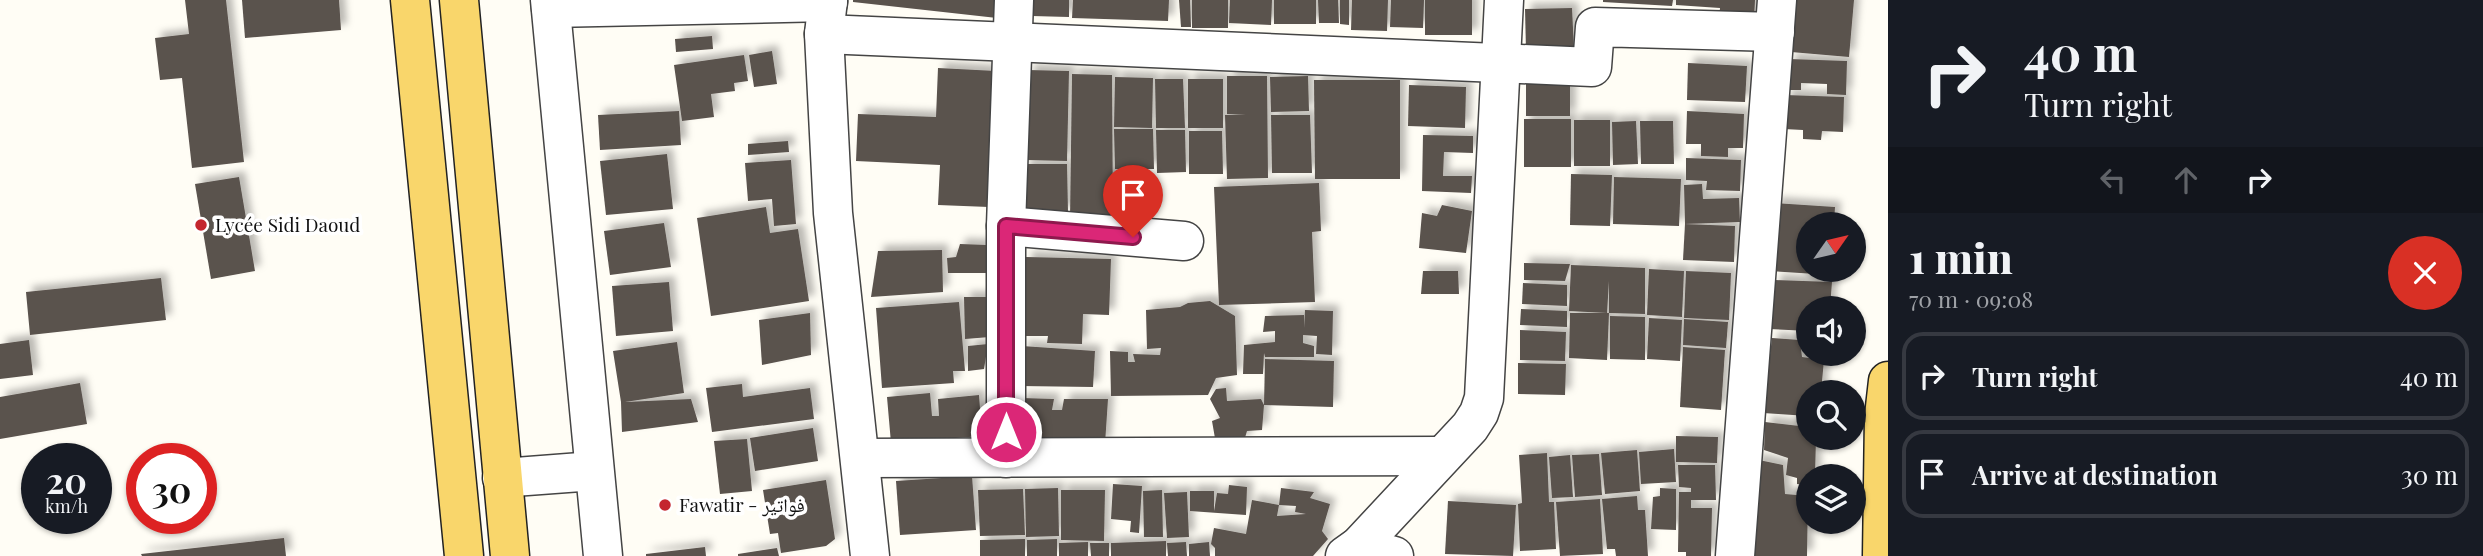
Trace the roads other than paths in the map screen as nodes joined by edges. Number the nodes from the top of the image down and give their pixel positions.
1 (410, 0) edge
2 (459, 0) edge
3 (1014, 0) edge
4 (1504, 0) edge
5 (551, 4) edge
6 (827, 12) edge
7 (1776, 16) edge
8 (1011, 42) junction
9 (1501, 63) junction
10 (1006, 226) junction
11 (1184, 241) dead end
12 (1888, 381) edge
13 (1442, 456) junction
14 (860, 458) junction
15 (1006, 458) junction
16 (594, 471) junction
17 (502, 478) junction
18 (1366, 553) edge
19 (464, 556) edge
20 (510, 556) edge
21 (603, 556) edge
22 (870, 556) edge
23 (1735, 556) edge
24 (1882, 556) edge

1 - 19 main road
2 - 17 main road
3 - 8 street
4 - 9 street
5 - 6 street
5 - 16 street
6 - 8 street
6 - 14 street
7 - 9 street
7 - 23 street
8 - 9 street
8 - 10 street
9 - 13 street
10 - 11 street
10 - 15 street
12 - 24 main road
13 - 15 street
13 - 18 street
14 - 15 street
14 - 22 street
16 - 17 street
16 - 21 street
17 - 20 main road

